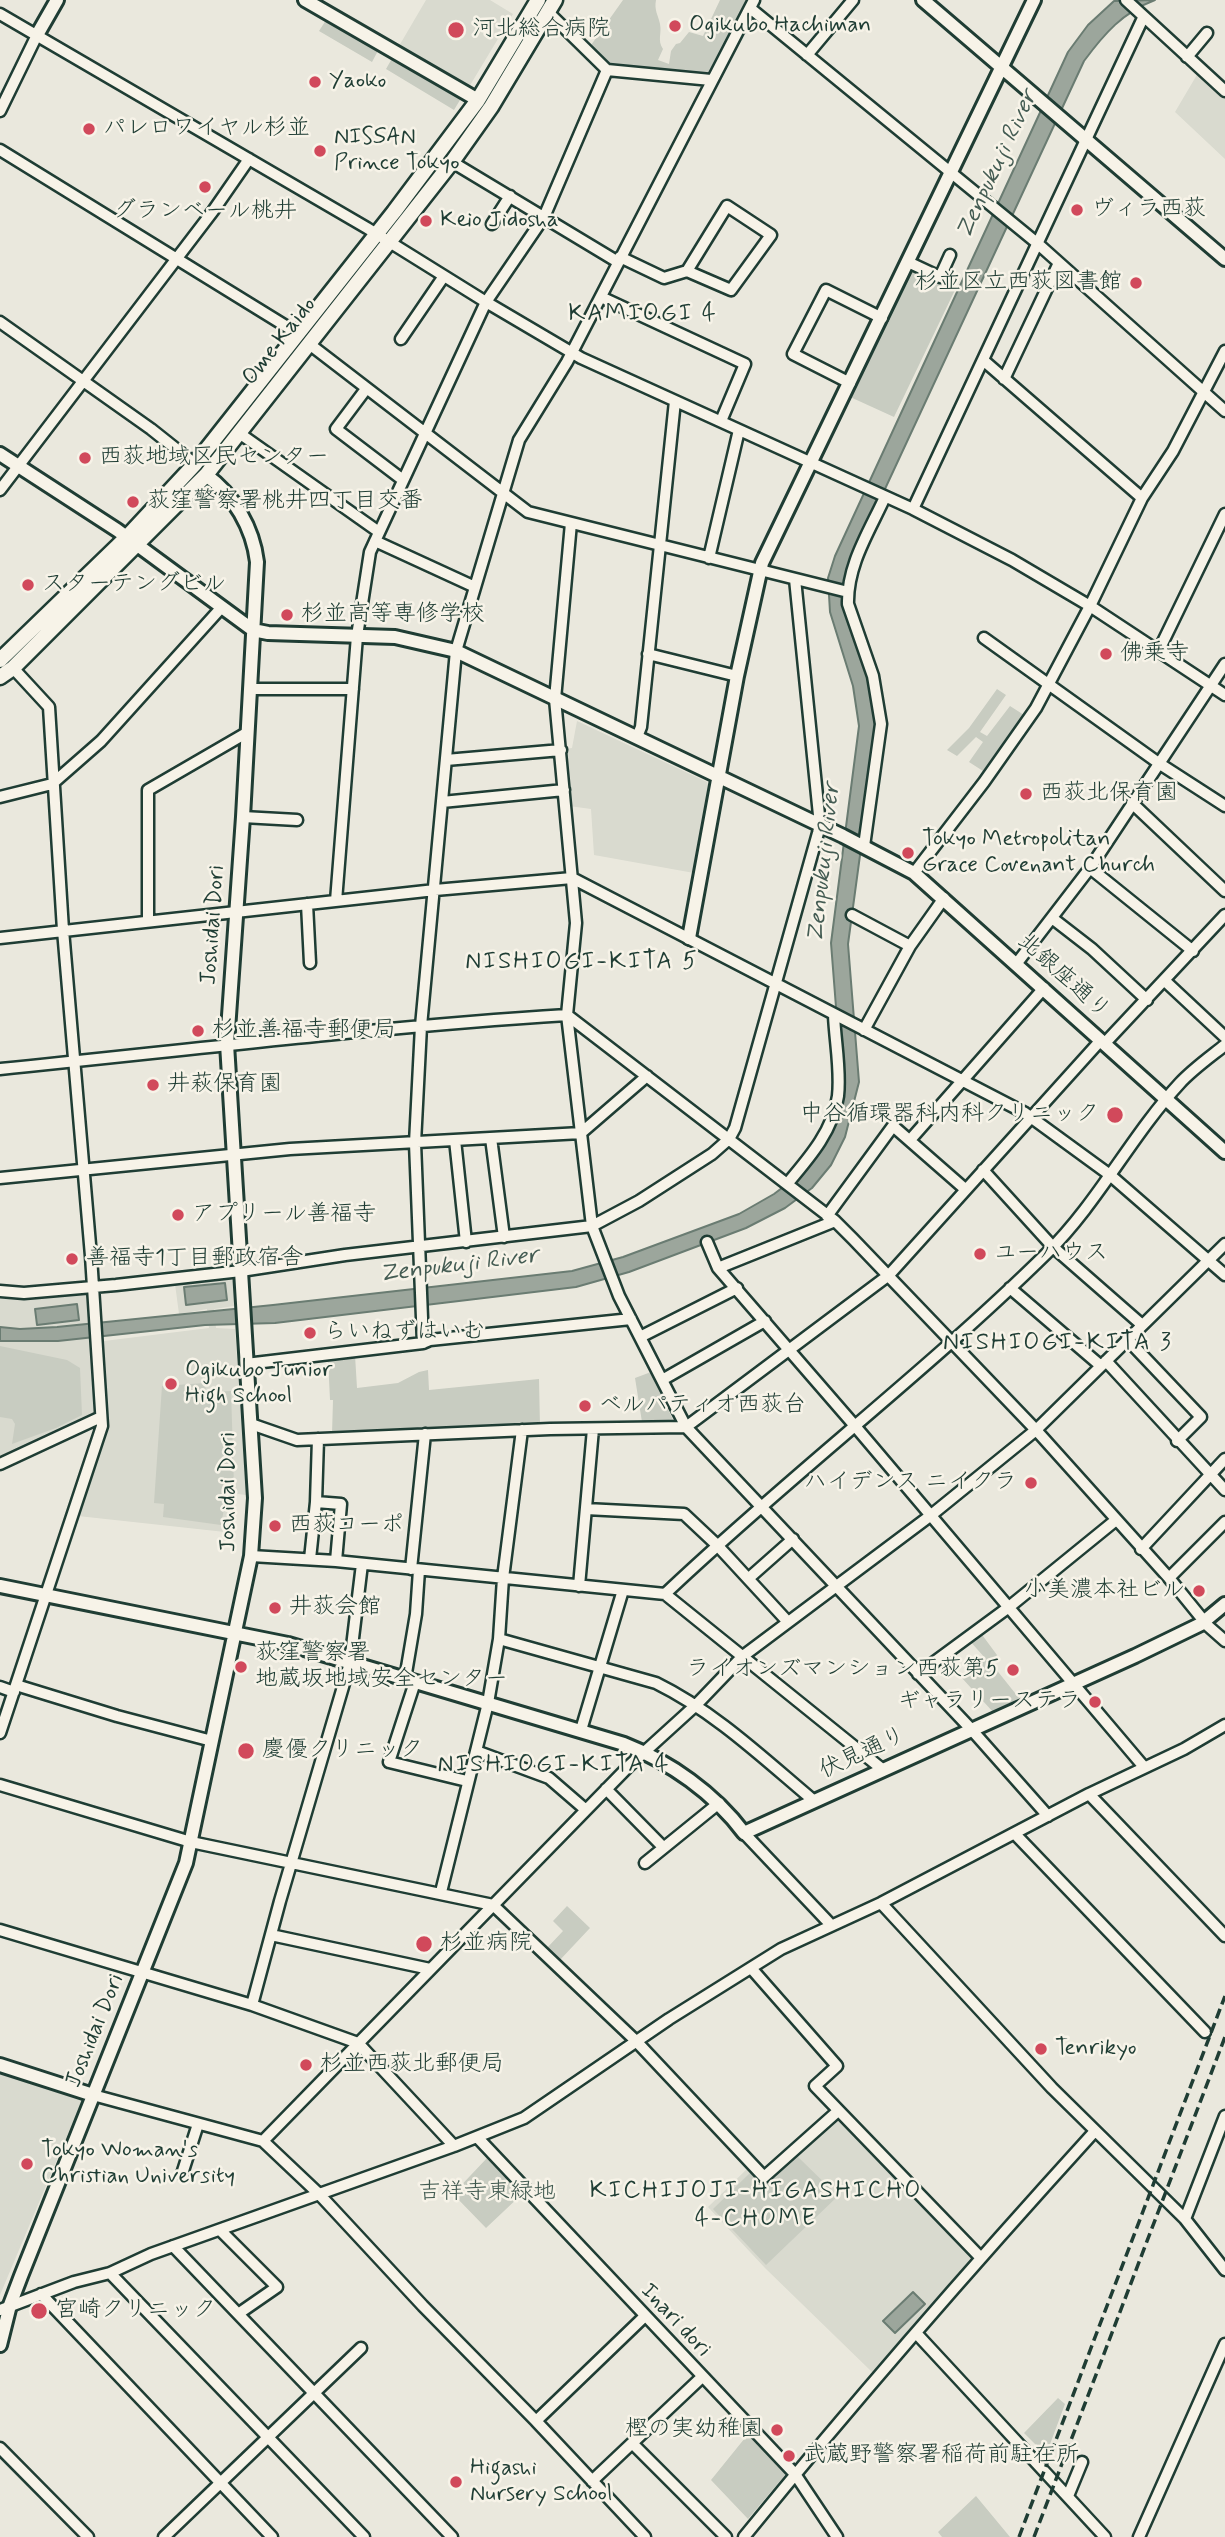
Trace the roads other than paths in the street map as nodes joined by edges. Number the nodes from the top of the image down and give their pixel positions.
1 (57, 0) edge
2 (305, 0) edge
3 (538, 0) edge
4 (853, 0) edge
5 (923, 0) edge
6 (1034, 0) edge
7 (752, 4) edge
8 (1130, 4) edge
9 (552, 6) edge
10 (0, 14) edge
11 (1143, 18) junction
12 (1207, 33) dead end
13 (37, 35) junction
14 (807, 55) junction
15 (1187, 57) junction
16 (1001, 67) junction
17 (607, 70) junction
18 (711, 80) junction
19 (1225, 91) edge
20 (478, 100) junction
21 (0, 111) edge
22 (1087, 139) junction
23 (0, 150) edge
24 (249, 159) junction
25 (452, 162) junction
26 (951, 173) junction
27 (510, 196) junction
28 (544, 217) junction
29 (492, 224) dead end
30 (382, 238) junction
31 (1037, 243) junction
32 (950, 255) dead end
33 (176, 259) junction
34 (1225, 259) edge
35 (619, 260) junction
36 (908, 262) junction
37 (1059, 263) junction
38 (687, 271) junction
39 (444, 276) junction
40 (601, 297) junction
41 (486, 302) junction
42 (882, 318) junction
43 (0, 322) edge
44 (297, 333) junction
45 (401, 339) dead end
46 (308, 343) junction
47 (1225, 351) edge
48 (572, 353) junction
49 (983, 360) junction
50 (1004, 379) junction
51 (83, 381) junction
52 (850, 383) junction
53 (366, 389) junction
54 (1204, 391) junction
55 (675, 401) junction
56 (1225, 411) edge
57 (721, 421) junction
58 (739, 430) junction
59 (239, 433) junction
60 (426, 433) junction
61 (0, 454) edge
62 (811, 463) junction
63 (195, 464) junction
64 (19, 465) junction
65 (206, 475) junction
66 (403, 480) junction
67 (0, 490) edge
68 (504, 495) junction
69 (883, 497) junction
70 (1142, 498) junction
71 (913, 509) junction
72 (1225, 514) edge
73 (571, 523) junction
74 (377, 537) junction
75 (132, 541) junction
76 (659, 546) junction
77 (709, 558) junction
78 (760, 571) junction
79 (795, 579) junction
80 (475, 587) junction
81 (846, 592) junction
82 (1090, 606) junction
83 (221, 608) junction
84 (253, 630) junction
85 (358, 636) junction
86 (984, 638) dead end
87 (1158, 650) junction
88 (456, 651) junction
89 (648, 654) junction
90 (5, 657) edge
91 (1225, 664) edge
92 (737, 676) junction
93 (0, 677) edge
94 (1049, 684) junction
95 (1212, 685) junction
96 (250, 689) junction
97 (353, 689) junction
98 (1225, 695) edge
99 (555, 699) junction
100 (248, 732) junction
101 (637, 737) junction
102 (561, 750) junction
103 (446, 760) junction
104 (1160, 764) junction
105 (718, 776) junction
106 (52, 784) junction
107 (564, 790) junction
108 (0, 797) edge
109 (442, 802) junction
110 (1132, 803) junction
111 (1225, 806) edge
112 (243, 817) junction
113 (297, 821) dead end
114 (820, 825) junction
115 (863, 846) junction
116 (1090, 869) junction
117 (914, 873) junction
118 (572, 878) junction
119 (435, 890) junction
120 (1225, 891) edge
121 (944, 898) junction
122 (336, 901) junction
123 (307, 904) junction
124 (236, 911) junction
125 (852, 915) dead end
126 (1225, 915) edge
127 (1052, 918) junction
128 (148, 921) junction
129 (63, 930) junction
130 (0, 938) edge
131 (689, 938) junction
132 (910, 946) junction
133 (1193, 951) junction
134 (310, 963) dead end
135 (1017, 963) junction
136 (1165, 981) junction
137 (775, 984) junction
138 (1044, 988) junction
139 (1147, 1000) junction
140 (567, 1015) junction
141 (836, 1016) junction
142 (421, 1026) junction
143 (864, 1030) junction
144 (1225, 1037) edge
145 (1103, 1042) junction
146 (227, 1044) junction
147 (1225, 1045) edge
148 (74, 1062) junction
149 (0, 1069) edge
150 (647, 1076) junction
151 (963, 1080) junction
152 (1167, 1100) junction
153 (1033, 1118) junction
154 (581, 1133) junction
155 (491, 1138) junction
156 (729, 1139) junction
157 (455, 1140) junction
158 (910, 1140) junction
159 (415, 1143) junction
160 (1225, 1152) edge
161 (234, 1155) junction
162 (83, 1169) junction
163 (983, 1170) junction
164 (1110, 1175) junction
165 (0, 1178) edge
166 (788, 1185) junction
167 (965, 1189) junction
168 (831, 1218) junction
169 (592, 1226) junction
170 (504, 1237) junction
171 (707, 1241) dead end
172 (466, 1242) junction
173 (1225, 1244) edge
174 (420, 1247) junction
175 (1053, 1247) junction
176 (1208, 1260) junction
177 (718, 1268) junction
178 (241, 1271) junction
179 (889, 1275) junction
180 (1225, 1275) edge
181 (92, 1288) junction
182 (737, 1288) junction
183 (1010, 1288) junction
184 (0, 1292) edge
185 (631, 1319) junction
186 (765, 1321) junction
187 (1141, 1324) junction
188 (640, 1337) junction
189 (1127, 1339) junction
190 (953, 1341) junction
191 (423, 1343) junction
192 (789, 1350) junction
193 (1103, 1363) junction
194 (246, 1364) junction
195 (662, 1380) junction
196 (102, 1417) junction
197 (251, 1424) junction
198 (855, 1426) junction
199 (686, 1427) junction
200 (593, 1429) junction
201 (522, 1430) junction
202 (1036, 1430) junction
203 (425, 1434) junction
204 (318, 1439) junction
205 (1177, 1441) junction
206 (1225, 1459) edge
207 (0, 1464) edge
208 (1209, 1475) junction
209 (1225, 1490) edge
210 (316, 1502) junction
211 (763, 1507) junction
212 (586, 1509) junction
213 (929, 1516) junction
214 (1116, 1520) junction
215 (1225, 1522) edge
216 (793, 1539) junction
217 (718, 1545) junction
218 (1141, 1549) junction
219 (251, 1556) junction
220 (310, 1559) junction
221 (337, 1561) junction
222 (362, 1564) junction
223 (415, 1569) junction
224 (503, 1578) junction
225 (749, 1578) junction
226 (1168, 1578) junction
227 (0, 1586) edge
228 (579, 1586) junction
229 (837, 1586) junction
230 (622, 1590) junction
231 (665, 1594) junction
232 (45, 1595) junction
233 (1225, 1604) edge
234 (1009, 1607) junction
235 (1204, 1620) junction
236 (788, 1622) junction
237 (236, 1633) junction
238 (499, 1639) junction
239 (1225, 1642) edge
240 (743, 1656) junction
241 (350, 1663) junction
242 (599, 1667) junction
243 (918, 1674) junction
244 (410, 1680) junction
245 (1073, 1683) junction
246 (0, 1687) edge
247 (15, 1689) junction
248 (488, 1703) junction
249 (695, 1705) junction
250 (1225, 1725) edge
251 (971, 1729) junction
252 (581, 1730) junction
253 (0, 1733) edge
254 (212, 1741) junction
255 (476, 1751) junction
256 (646, 1752) junction
257 (1144, 1767) junction
258 (882, 1769) junction
259 (467, 1781) junction
260 (0, 1785) edge
261 (606, 1790) junction
262 (1089, 1794) junction
263 (813, 1800) junction
264 (719, 1803) junction
265 (586, 1810) junction
266 (1048, 1816) junction
267 (744, 1833) junction
268 (1015, 1833) junction
269 (191, 1842) junction
270 (663, 1847) junction
271 (292, 1863) junction
272 (645, 1863) dead end
273 (441, 1892) junction
274 (881, 1903) junction
275 (493, 1905) junction
276 (831, 1925) junction
277 (0, 1930) edge
278 (271, 1935) junction
279 (1225, 1936) edge
280 (751, 1968) junction
281 (430, 1969) junction
282 (142, 1973) junction
283 (252, 2006) junction
284 (1205, 2032) dead end
285 (636, 2041) junction
286 (358, 2043) junction
287 (0, 2065) edge
288 (93, 2095) junction
289 (838, 2111) junction
290 (1225, 2116) edge
291 (198, 2124) junction
292 (1095, 2131) junction
293 (477, 2137) junction
294 (263, 2141) junction
295 (454, 2146) junction
296 (182, 2174) dead end
297 (319, 2194) junction
298 (1185, 2219) junction
299 (220, 2230) junction
300 (173, 2246) junction
301 (981, 2258) junction
302 (1225, 2270) edge
303 (110, 2273) junction
304 (41, 2294) junction
305 (5, 2307) edge
306 (238, 2314) junction
307 (645, 2316) junction
308 (916, 2333) junction
309 (1225, 2344) edge
310 (0, 2345) edge
311 (361, 2347) dead end
312 (702, 2377) junction
313 (314, 2393) junction
314 (536, 2421) junction
315 (268, 2437) junction
316 (632, 2443) junction
317 (0, 2448) edge
318 (1082, 2462) dead end
319 (795, 2474) junction
320 (592, 2481) junction
321 (220, 2483) junction
322 (1068, 2496) junction
323 (88, 2537) edge
324 (164, 2537) edge
325 (272, 2537) edge
326 (364, 2537) edge
327 (452, 2537) edge
328 (645, 2537) edge
329 (726, 2537) edge
330 (744, 2537) edge
331 (837, 2537) edge
332 (1105, 2537) edge
333 (1139, 2537) edge

1 - 13 street
2 - 20 street
3 - 20 main road, Ome Kaido
4 - 14 street
5 - 16 street
6 - 16 street
7 - 14 street
7 - 18 street
8 - 11 street
9 - 17 street
9 - 25 main road, Ome Kaido
10 - 13 street
11 - 15 street
11 - 22 street
12 - 15 street
13 - 21 street
13 - 24 street
14 - 26 street
15 - 19 street
16 - 22 street
16 - 26 street
17 - 18 street
17 - 28 street
18 - 35 street
20 - 30 main road, Ome Kaido
22 - 31 street
22 - 34 street
23 - 33 street
24 - 30 street
24 - 33 street
25 - 27 street
25 - 30 main road, Ome Kaido
26 - 31 street
26 - 36 street
27 - 28 street
27 - 29 street
28 - 35 street
28 - 41 street
30 - 39 street
30 - 44 main road, Ome Kaido
30 - 46 main road, Ome Kaido
31 - 37 street
31 - 49 street
32 - 36 street
33 - 44 street
33 - 51 street
35 - 38 street
35 - 40 street
36 - 42 street
37 - 50 street
37 - 54 street
38 - 38 street
39 - 41 street
39 - 45 street
40 - 48 street
40 - 57 street
41 - 48 street
41 - 60 street
42 - 52 street
42 - 52 street
43 - 51 street
44 - 63 main road, Ome Kaido
46 - 53 street
46 - 59 main road, Ome Kaido
47 - 54 street
48 - 55 street
48 - 68 street
49 - 50 street
49 - 71 street
50 - 70 street
51 - 63 street
51 - 64 street
52 - 62 street
53 - 60 street
53 - 66 street
54 - 56 street
54 - 70 street
55 - 57 street
55 - 76 street
57 - 58 street
58 - 62 street
58 - 77 street
59 - 65 main road, Ome Kaido
59 - 74 street
60 - 66 street
60 - 68 street
61 - 64 street
62 - 69 street
62 - 78 street
63 - 75 main road, Ome Kaido
64 - 67 street
64 - 75 street
65 - 75 main road, Ome Kaido
65 - 84 street, Joshidai Dori
66 - 74 street
68 - 73 street
68 - 80 street
69 - 71 street
69 - 81 street
70 - 82 street
71 - 82 street
72 - 87 street
73 - 76 street
73 - 99 street
74 - 80 street
74 - 85 street
75 - 83 street
75 - 90 main road, Ome Kaido
76 - 77 street
76 - 89 street
77 - 78 street
78 - 79 street
78 - 92 street
79 - 81 street
79 - 114 street
80 - 88 street
81 - 115 street
82 - 87 street
82 - 94 street
83 - 84 street
83 - 106 street
84 - 85 street, 北銀座通り
84 - 96 street, Joshidai Dori
85 - 88 street, 北銀座通り
85 - 97 street
86 - 94 street
87 - 95 street
88 - 99 street, 北銀座通り
88 - 103 street
89 - 92 street
89 - 101 street
90 - 93 main road, Ome Kaido
90 - 106 street
91 - 95 street
92 - 105 street
94 - 104 street
94 - 117 street
95 - 98 street
95 - 104 street
96 - 97 street
96 - 100 street, Joshidai Dori
97 - 122 street
99 - 101 street, 北銀座通り
99 - 102 street
100 - 112 street, Joshidai Dori
100 - 128 street
101 - 105 street, 北銀座通り
102 - 103 street
102 - 107 street
103 - 109 street
104 - 110 street
104 - 111 street
105 - 114 street, 北銀座通り
105 - 131 street
106 - 108 street
106 - 129 street
107 - 109 street
107 - 118 street
109 - 119 street
110 - 116 street
110 - 120 street
112 - 113 street
112 - 124 street, Joshidai Dori
114 - 115 street, 北銀座通り
114 - 137 street
115 - 117 street, 北銀座通り
116 - 127 street
116 - 133 street
117 - 121 street, 北銀座通り
118 - 119 street
118 - 131 street
118 - 140 street
119 - 122 street
119 - 142 street
121 - 132 street
121 - 135 street, 北銀座通り
122 - 123 street
123 - 124 street
123 - 134 street
124 - 128 street
124 - 146 street, Joshidai Dori
125 - 132 street
126 - 133 street
127 - 135 street
127 - 139 street
128 - 129 street
129 - 130 street
129 - 148 street
131 - 137 street
132 - 143 street
133 - 136 street
135 - 138 street, 北銀座通り
136 - 139 street
136 - 144 street
137 - 141 street
137 - 156 street
138 - 145 street, 北銀座通り
138 - 151 street
139 - 145 street
140 - 142 street
140 - 150 street
140 - 154 street
141 - 143 street
141 - 166 street
142 - 146 street
142 - 159 street
143 - 151 street
145 - 152 street, 北銀座通り
145 - 153 street
146 - 148 street
146 - 161 street, Joshidai Dori
147 - 152 street
148 - 149 street
148 - 162 street
150 - 154 street
150 - 156 street
151 - 153 street
151 - 158 street
152 - 160 street, 北銀座通り
152 - 164 street
153 - 163 street
153 - 164 street
154 - 155 street
154 - 169 street
155 - 157 street
155 - 170 street
156 - 166 street
156 - 169 street
157 - 159 street
157 - 172 street
158 - 167 street
158 - 168 street
159 - 161 street
159 - 174 street
161 - 162 street
161 - 178 street, Joshidai Dori
162 - 165 street
162 - 181 street
163 - 167 street
163 - 175 street
164 - 175 street
164 - 176 street
166 - 168 street
167 - 179 street
168 - 177 street
168 - 179 street
169 - 170 street
169 - 185 street
170 - 172 street
171 - 177 street
172 - 174 street
173 - 176 street
174 - 178 street
174 - 191 street
175 - 183 street
175 - 187 street
176 - 180 street
176 - 187 street
177 - 182 street
178 - 181 street
178 - 194 street, Joshidai Dori
179 - 190 street
179 - 192 street
181 - 184 street
181 - 196 street
182 - 186 street
182 - 188 street
183 - 190 street
183 - 193 street
185 - 188 street
185 - 191 street
186 - 192 street
186 - 195 street
187 - 189 street
188 - 195 street
189 - 193 street
189 - 205 street
190 - 198 street
190 - 202 street
191 - 194 street
192 - 198 street
192 - 199 street
193 - 202 street
193 - 205 street
194 - 197 street, Joshidai Dori
195 - 199 street
196 - 207 street
196 - 232 street
197 - 204 street
197 - 219 street, Joshidai Dori
198 - 211 street
198 - 213 street
199 - 200 street
199 - 211 street
200 - 201 street
200 - 212 street
201 - 203 street
201 - 224 street
202 - 213 street
202 - 214 street
203 - 204 street
203 - 223 street
204 - 210 street
205 - 208 street
206 - 208 street
208 - 209 street
208 - 218 street
210 - 220 street
210 - 221 street
211 - 216 street
211 - 217 street
212 - 217 street
212 - 228 street
213 - 229 street
213 - 234 street
214 - 218 street
214 - 234 street
215 - 226 street
216 - 225 street
216 - 229 street
217 - 225 street
217 - 231 street
218 - 226 street
219 - 220 street
219 - 237 street, Joshidai Dori
220 - 221 street
221 - 222 street
222 - 223 street
222 - 241 street
223 - 224 street
223 - 244 street
224 - 228 street
224 - 238 street
225 - 236 street
226 - 235 street
227 - 232 street
228 - 230 street
229 - 236 street
229 - 243 street
230 - 231 street
230 - 242 street
231 - 240 street
232 - 237 street
232 - 247 street
233 - 235 street, 伏見通り
234 - 243 street
234 - 245 street
235 - 239 street
235 - 245 street, 伏見通り
236 - 240 street
237 - 241 street
237 - 254 street, Joshidai Dori
238 - 242 street
238 - 248 street
240 - 249 street
240 - 258 street
241 - 244 street
241 - 271 street
242 - 249 street
242 - 252 street
243 - 251 street
244 - 248 street
244 - 259 street
245 - 251 street, 伏見通り
245 - 257 street
246 - 247 street
247 - 253 street
247 - 254 street
248 - 252 street
248 - 255 street
249 - 256 street
249 - 263 street
250 - 257 street
251 - 258 street, 伏見通り
251 - 266 street
252 - 256 street
254 - 269 street, Joshidai Dori
255 - 259 street
255 - 265 street
256 - 261 street
256 - 264 street
257 - 262 street
258 - 263 street, 伏見通り
259 - 273 street
260 - 269 street
261 - 265 street
261 - 270 street
262 - 266 street
262 - 279 street
263 - 267 street, 伏見通り
264 - 267 street
264 - 270 street
265 - 275 street
266 - 268 street
267 - 276 street
268 - 274 street
268 - 284 street
269 - 271 street
269 - 282 street, Joshidai Dori
270 - 272 street
271 - 273 street
271 - 278 street
273 - 275 street
274 - 276 street
274 - 292 street
275 - 281 street
275 - 285 street
276 - 280 street
277 - 282 street
278 - 281 street
278 - 283 street
280 - 285 street
280 - 289 street
281 - 286 street
282 - 283 street
282 - 288 street, Joshidai Dori
283 - 286 street
285 - 289 street
285 - 293 street
286 - 294 street
286 - 295 street
287 - 288 street
288 - 291 street
288 - 305 street, Joshidai Dori
289 - 301 street
290 - 298 street
291 - 294 street
291 - 296 street
292 - 298 street
292 - 301 street
293 - 295 street
293 - 307 street, Inari dori
294 - 297 street
295 - 297 street
297 - 299 street
297 - 314 street
298 - 302 street
299 - 300 street
299 - 306 street
300 - 303 street
300 - 306 street
301 - 308 street
303 - 304 street
303 - 315 street
304 - 305 street
304 - 321 street
305 - 310 street, Joshidai Dori
306 - 313 street
307 - 312 street, Inari dori
307 - 314 street
308 - 319 street
308 - 322 street
309 - 333 street
311 - 313 street
312 - 316 street
312 - 319 street, Inari dori
313 - 315 street
313 - 327 street
314 - 320 street
315 - 321 street
315 - 326 street
316 - 320 street
316 - 329 street
317 - 323 street
318 - 322 street
319 - 330 street
319 - 331 street, Inari dori
320 - 328 street
321 - 324 street
321 - 325 street
322 - 332 street

